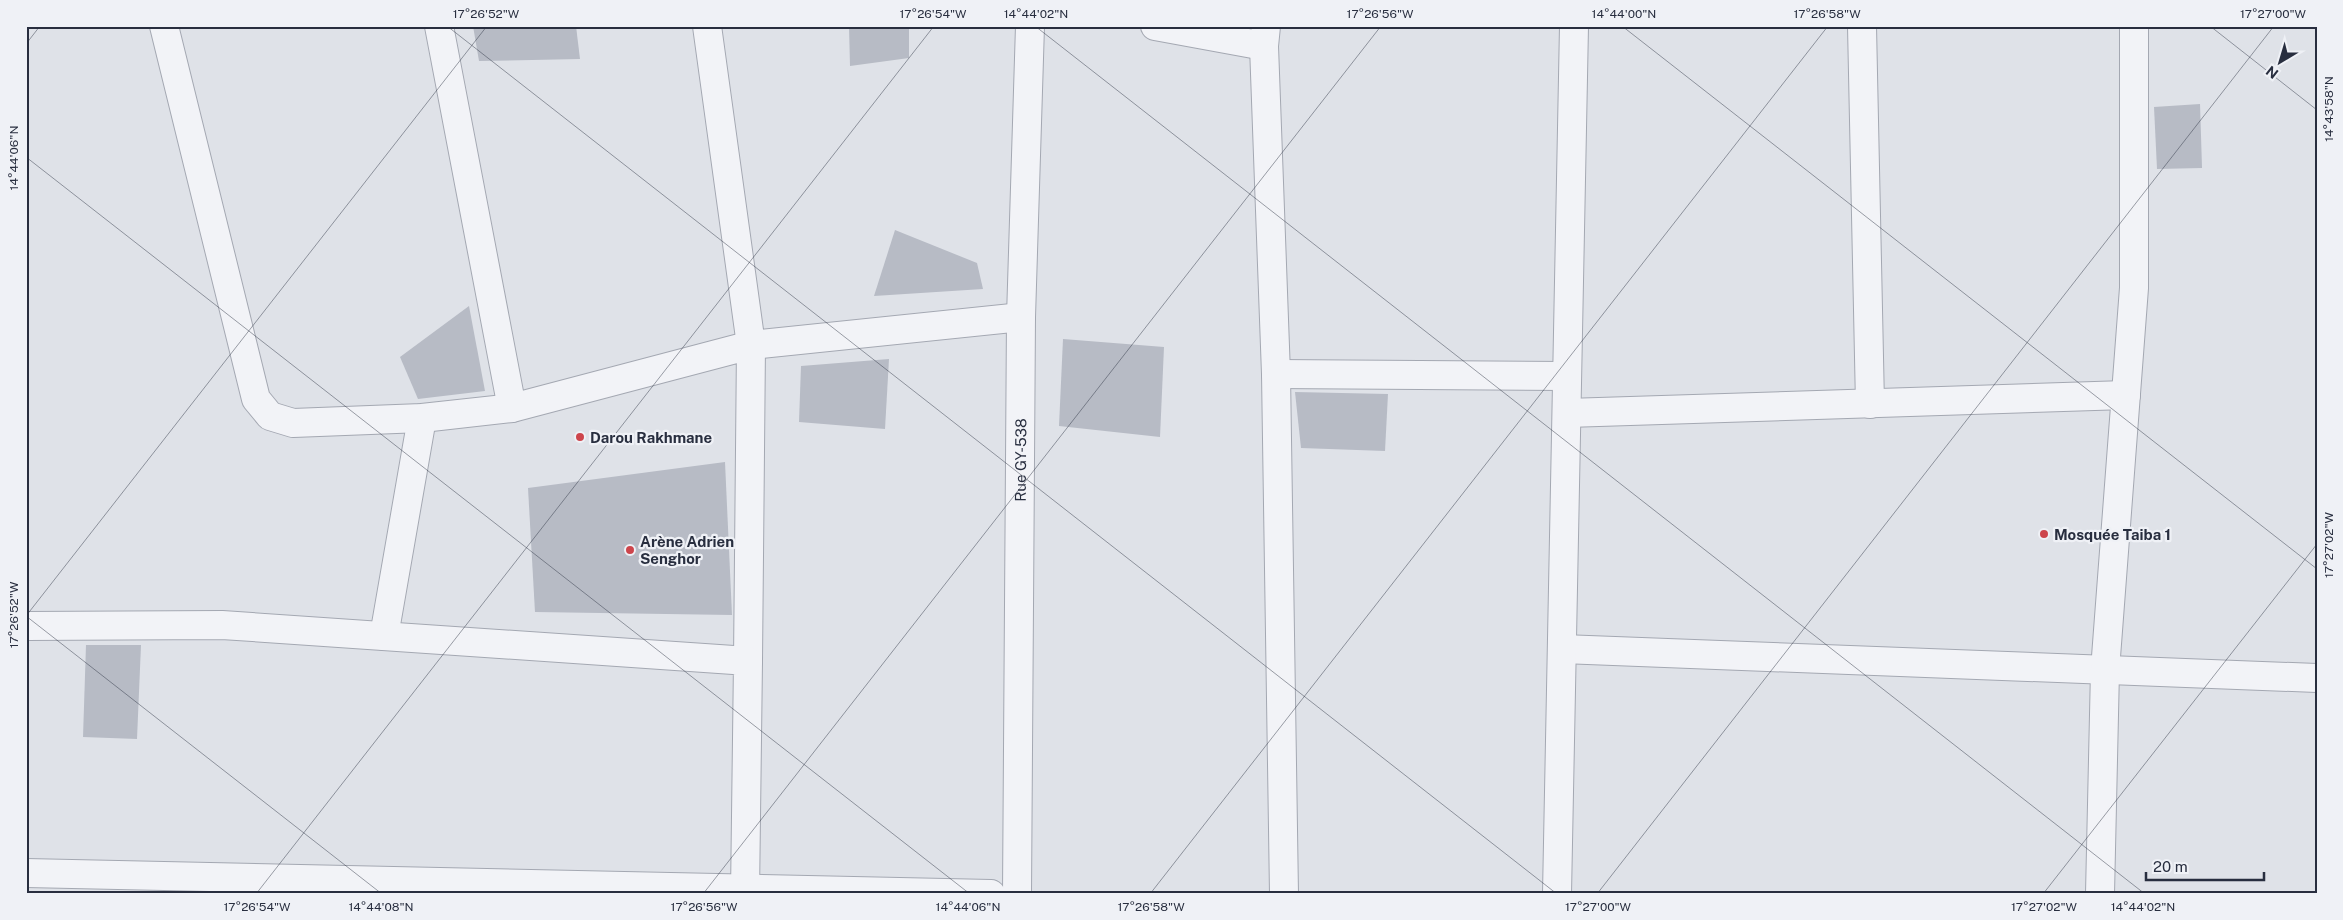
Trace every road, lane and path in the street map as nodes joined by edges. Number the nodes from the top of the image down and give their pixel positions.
1 (164, 26) edge
2 (439, 26) edge
3 (707, 26) edge
4 (1030, 26) edge
5 (1155, 26) edge
6 (1574, 26) edge
7 (1862, 26) edge
8 (2134, 26) edge
9 (1265, 36) edge
10 (1021, 317) junction
11 (751, 345) junction
12 (1276, 374) junction
13 (1567, 376) junction
14 (2126, 395) junction
15 (1870, 404) junction
16 (512, 408) junction
17 (1567, 413) junction
18 (422, 418) junction
19 (26, 626) edge
20 (384, 636) junction
21 (1562, 649) junction
22 (748, 661) junction
23 (2105, 670) junction
24 (2317, 678) edge
25 (26, 873) edge
26 (745, 891) edge
27 (991, 894) edge
28 (1017, 894) edge
29 (1284, 894) edge
30 (1557, 894) edge
31 (2100, 894) edge

1 - 18 street
2 - 16 street
3 - 11 street
4 - 10 street, Rue GY-538
5 - 9 street
6 - 13 street
7 - 15 street
8 - 14 street
9 - 12 street
10 - 11 street
10 - 28 street, Rue GY-538
11 - 16 street
11 - 22 street
12 - 13 street
12 - 29 street
13 - 17 street
14 - 15 street
14 - 23 street
15 - 17 street
16 - 18 street
17 - 21 street
18 - 20 street
19 - 20 street
20 - 22 street
21 - 23 street
21 - 30 street
22 - 26 street
23 - 24 street
23 - 31 street
25 - 26 street
26 - 27 street

